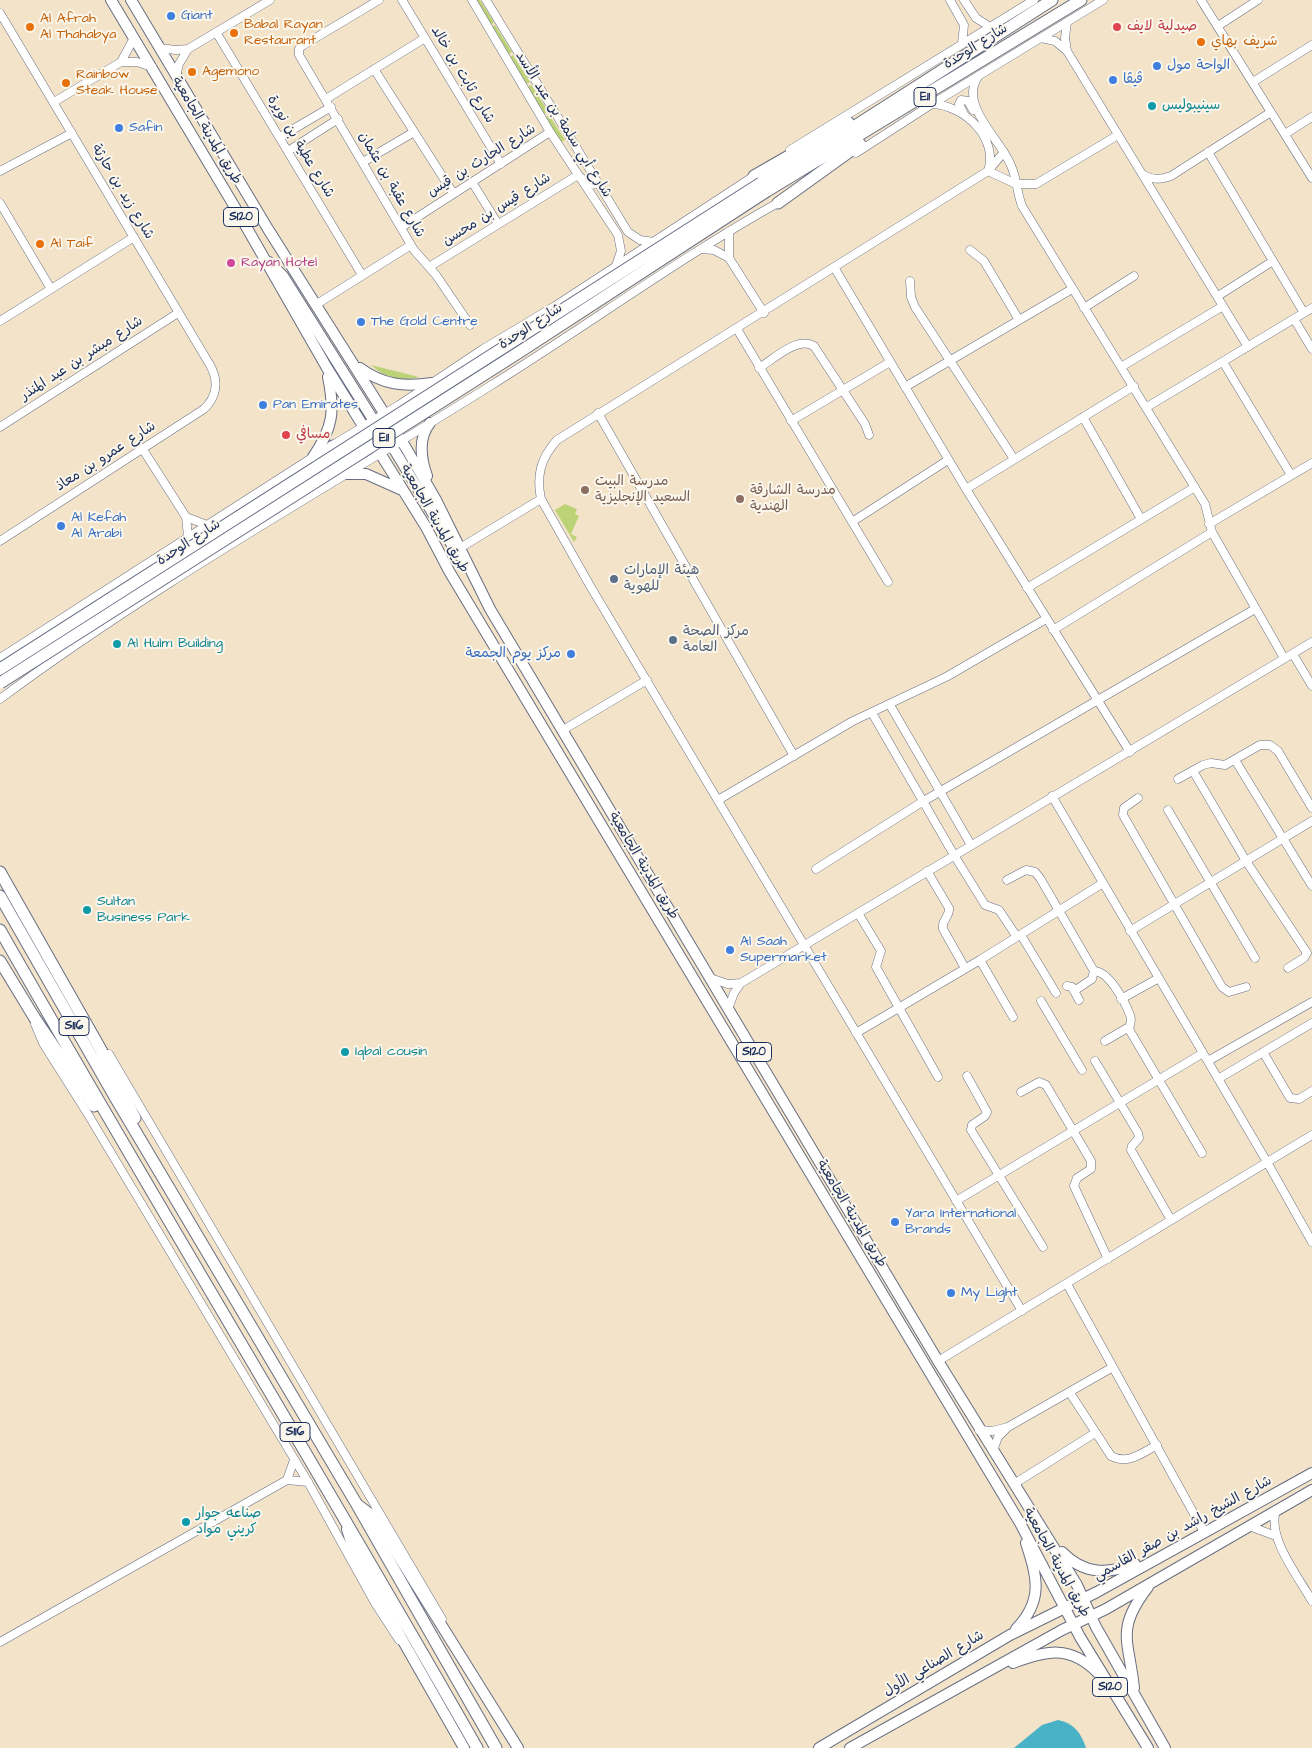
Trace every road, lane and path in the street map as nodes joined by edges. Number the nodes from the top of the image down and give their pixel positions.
1 (111, 0) edge
2 (131, 0) edge
3 (270, 0) edge
4 (379, 0) edge
5 (402, 0) edge
6 (472, 0) edge
7 (486, 0) edge
8 (950, 0) edge
9 (954, 0) edge
10 (964, 0) edge
11 (1082, 0) edge
12 (1103, 0) edge
13 (1201, 0) edge
14 (1258, 0) edge
15 (1043, 1) edge
16 (0, 13) edge
17 (1067, 22) junction
18 (1218, 26) junction
19 (990, 27) junction
20 (216, 32) junction
21 (134, 38) junction
22 (425, 38) junction
23 (1041, 38) junction
24 (962, 44) junction
25 (1312, 45) edge
26 (159, 48) junction
27 (188, 49) junction
28 (1068, 50) junction
29 (121, 62) junction
30 (152, 67) junction
31 (374, 69) junction
32 (979, 75) junction
33 (176, 76) junction
34 (1253, 82) junction
35 (326, 99) junction
36 (54, 102) junction
37 (932, 104) junction
38 (330, 107) junction
39 (1271, 112) junction
40 (895, 115) junction
41 (979, 116) junction
42 (1312, 117) edge
43 (967, 118) junction
44 (338, 119) junction
45 (414, 132) junction
46 (550, 132) junction
47 (72, 133) junction
48 (1284, 134) junction
49 (1118, 135) junction
50 (280, 137) junction
51 (288, 151) junction
52 (1004, 152) junction
53 (1208, 152) junction
54 (363, 162) junction
55 (501, 164) junction
56 (0, 171) edge
57 (988, 171) junction
58 (1142, 174) junction
59 (578, 175) junction
60 (1312, 178) edge
61 (472, 182) junction
62 (761, 183) junction
63 (598, 184) junction
64 (1016, 184) junction
65 (453, 193) junction
66 (0, 203) edge
67 (778, 203) junction
68 (498, 224) junction
69 (402, 226) junction
70 (729, 231) junction
71 (134, 237) junction
72 (654, 242) junction
73 (411, 245) junction
74 (702, 249) junction
75 (970, 250) dead end
76 (730, 258) junction
77 (264, 259) junction
78 (1272, 261) junction
79 (616, 266) junction
80 (429, 267) junction
81 (834, 267) junction
82 (362, 275) junction
83 (1134, 276) dead end
84 (910, 281) dead end
85 (51, 289) junction
86 (1072, 289) junction
87 (1218, 296) junction
88 (316, 304) junction
89 (1224, 306) junction
90 (1084, 308) junction
91 (1312, 308) edge
92 (178, 312) junction
93 (764, 313) junction
94 (1304, 313) junction
95 (1294, 319) junction
96 (1019, 320) junction
97 (0, 321) edge
98 (470, 325) dead end
99 (737, 329) junction
100 (1248, 346) junction
101 (1312, 350) edge
102 (949, 361) junction
103 (890, 362) junction
104 (1223, 362) junction
105 (355, 363) junction
106 (1121, 367) junction
107 (327, 368) junction
108 (759, 368) junction
109 (432, 383) junction
110 (216, 386) joint
111 (1134, 386) junction
112 (905, 387) junction
113 (844, 389) junction
114 (1147, 407) junction
115 (598, 413) junction
116 (385, 414) junction
117 (1083, 417) junction
118 (374, 421) junction
119 (791, 421) junction
120 (430, 423) junction
121 (0, 427) edge
122 (363, 428) junction
123 (869, 435) dead end
124 (368, 437) junction
125 (397, 443) junction
126 (332, 446) junction
127 (142, 448) junction
128 (380, 454) junction
129 (313, 457) junction
130 (1014, 459) junction
131 (948, 460) junction
132 (1312, 463) edge
133 (346, 474) junction
134 (1291, 475) junction
135 (1195, 487) junction
136 (966, 489) junction
137 (403, 491) junction
138 (541, 499) junction
139 (436, 500) junction
140 (186, 517) junction
141 (1141, 519) junction
142 (852, 522) junction
143 (1209, 524) junction
144 (207, 525) junction
145 (1212, 532) junction
146 (188, 537) junction
147 (0, 541) edge
148 (460, 548) junction
149 (469, 566) junction
150 (888, 582) dead end
151 (1027, 588) junction
152 (1255, 609) junction
153 (1046, 619) junction
154 (1053, 630) junction
155 (1312, 642) edge
156 (1293, 654) junction
157 (0, 658) edge
158 (1284, 658) junction
159 (0, 669) edge
160 (647, 680) junction
161 (0, 683) edge
162 (1312, 686) edge
163 (0, 699) edge
164 (1097, 701) junction
165 (890, 705) junction
166 (872, 713) junction
167 (563, 730) junction
168 (1130, 752) junction
169 (794, 756) junction
170 (1235, 760) junction
171 (1192, 771) junction
172 (1178, 779) dead end
173 (940, 792) junction
174 (1052, 796) junction
175 (1138, 798) dead end
176 (718, 800) junction
177 (922, 802) junction
178 (1312, 808) edge
179 (1168, 810) dead end
180 (1312, 821) edge
181 (1284, 839) junction
182 (971, 845) junction
183 (954, 855) junction
184 (1246, 861) junction
185 (816, 869) dead end
186 (927, 871) junction
187 (0, 872) edge
188 (1007, 880) dead end
189 (1210, 882) junction
190 (1103, 883) junction
191 (1312, 886) edge
192 (0, 896) edge
193 (1174, 905) junction
194 (1060, 911) junction
195 (858, 913) junction
196 (0, 930) edge
197 (1130, 931) junction
198 (1019, 936) junction
199 (804, 946) junction
200 (44, 952) junction
201 (1254, 958) dead end
202 (980, 960) junction
203 (0, 962) edge
204 (965, 968) junction
205 (1288, 968) dead end
206 (1094, 971) junction
207 (710, 978) junction
208 (1159, 978) junction
209 (741, 984) junction
210 (1067, 986) dead end
211 (1246, 987) dead end
212 (1074, 991) junction
213 (1056, 993) dead end
214 (1121, 999) junction
215 (1079, 1000) dead end
216 (1041, 1001) dead end
217 (1312, 1002) edge
218 (899, 1007) junction
219 (728, 1009) junction
220 (34, 1017) junction
221 (1013, 1017) dead end
222 (1312, 1023) edge
223 (1129, 1027) junction
224 (856, 1033) junction
225 (1105, 1042) dead end
226 (1263, 1052) junction
227 (1203, 1053) junction
228 (1095, 1061) dead end
229 (1208, 1061) junction
230 (1082, 1070) dead end
231 (967, 1076) dead end
232 (938, 1077) dead end
233 (1159, 1079) junction
234 (1218, 1079) junction
235 (1312, 1091) edge
236 (1021, 1092) dead end
237 (1120, 1102) junction
238 (109, 1119) junction
239 (1074, 1130) junction
240 (1312, 1135) edge
241 (1202, 1152) dead end
242 (150, 1154) junction
243 (1267, 1162) junction
244 (999, 1176) junction
245 (956, 1201) junction
246 (1171, 1220) junction
247 (1312, 1242) edge
248 (1043, 1247) dead end
249 (1108, 1259) junction
250 (1067, 1284) junction
251 (1022, 1311) junction
252 (938, 1361) junction
253 (1113, 1367) junction
254 (1070, 1393) junction
255 (1008, 1427) junction
256 (979, 1430) junction
257 (1095, 1433) junction
258 (1157, 1445) junction
259 (993, 1451) junction
260 (294, 1460) junction
261 (1312, 1473) edge
262 (288, 1480) junction
263 (308, 1482) junction
264 (1014, 1484) junction
265 (1312, 1490) edge
266 (356, 1504) junction
267 (1276, 1510) junction
268 (346, 1519) junction
269 (1020, 1523) junction
270 (1249, 1526) junction
271 (1204, 1532) junction
272 (1048, 1536) junction
273 (1276, 1536) junction
274 (1149, 1562) junction
275 (1150, 1584) junction
276 (1083, 1598) junction
277 (1312, 1601) edge
278 (1065, 1606) junction
279 (1091, 1616) junction
280 (1074, 1624) junction
281 (448, 1632) junction
282 (1010, 1635) junction
283 (403, 1641) junction
284 (0, 1642) edge
285 (980, 1676) junction
286 (1108, 1682) junction
287 (1135, 1694) junction
288 (1146, 1746) edge
289 (464, 1748) edge
290 (477, 1748) edge
291 (496, 1748) edge
292 (518, 1748) edge
293 (818, 1748) edge
294 (850, 1748) edge
295 (1165, 1748) edge

1 - 21 main road, طريق المدينة الجامعية / S120
2 - 26 main road, طريق المدينة الجامعية / S120
3 - 20 street
4 - 35 street, شارع عقبة بن عثمان
5 - 22 street, شارع ثابت بن خالد
6 - 46 street, شارع أبي سلمة بن عبد الأسد
7 - 63 street, شارع أبي سلمة بن عبد الأسد
8 - 24 street
9 - 10 street
10 - 19 street
11 - 40 highway, شارع الوحدة / E11
12 - 17 street
13 - 18 street
14 - 18 street
15 - 19 street
15 - 62 highway, شارع الوحدة / E11
16 - 36 street, شارع زيد بن حارثة
17 - 23 street
17 - 28 street
18 - 34 street
19 - 24 street
20 - 27 street
20 - 50 street, شارع عطية بن نويرة
21 - 29 street
21 - 30 main road, طريق المدينة الجامعية / S120
22 - 31 street
22 - 55 street, شارع ثابت بن خالد
23 - 28 street
23 - 32 street
24 - 62 street
25 - 34 street
26 - 27 street
26 - 33 main road, طريق المدينة الجامعية / S120
27 - 33 street
28 - 49 street
29 - 30 street
29 - 36 street
30 - 77 main road, طريق المدينة الجامعية / S120
31 - 35 street
31 - 45 street
32 - 37 street
32 - 41 street
33 - 88 main road, طريق المدينة الجامعية / S120
34 - 39 street
35 - 38 street, شارع عقبة بن عثمان
36 - 47 street, شارع زيد بن حارثة
37 - 43 street
37 - 67 street
38 - 44 street, شارع عقبة بن عثمان
38 - 50 street
39 - 48 street
39 - 53 street
40 - 62 highway, شارع الوحدة / E11
40 - 67 highway
41 - 43 street
41 - 52 street
42 - 48 street
43 - 57 street
44 - 51 street
44 - 54 street, شارع عقبة بن عثمان
45 - 54 street
45 - 65 street
46 - 55 street, شارع الحارث بن قيس
46 - 59 street, شارع أبي سلمة بن عبد الأسد
47 - 56 street
47 - 71 street, شارع زيد بن حارثة
48 - 60 street
49 - 58 street
49 - 64 street
50 - 51 street, شارع عطية بن نويرة
51 - 82 street, شارع عطية بن نويرة
52 - 57 street
52 - 64 street
53 - 58 street
53 - 78 street
54 - 69 street, شارع عقبة بن عثمان
55 - 61 street, شارع الحارث بن قيس
57 - 64 street
57 - 81 street
58 - 87 street
59 - 63 street
59 - 68 street, شارع قيس بن محسن
59 - 79 street, شارع أبي سلمة بن عبد الأسد
61 - 65 street, شارع الحارث بن قيس
61 - 68 street
62 - 72 street
62 - 159 highway, شارع الوحدة / E11, bridge
62 - 161 highway, شارع الوحدة / E11, bridge
63 - 72 street, شارع أبي سلمة بن عبد الأسد
64 - 86 street
65 - 69 street, شارع الحارث بن قيس
66 - 85 street
67 - 70 street
68 - 80 street, شارع قيس بن محسن
69 - 73 street, شارع عقبة بن عثمان
70 - 74 street
70 - 76 street
71 - 85 street
71 - 92 street, شارع زيد بن حارثة
72 - 79 street
73 - 80 street, شارع عقبة بن عثمان
73 - 82 street
74 - 76 street
74 - 120 street
75 - 96 street
76 - 93 street
77 - 107 main road, طريق المدينة الجامعية / S120
77 - 118 main road
78 - 87 street
78 - 94 street
79 - 109 street
80 - 98 street, شارع عقبة بن عثمان
81 - 93 street
81 - 103 street
82 - 88 street
83 - 90 street
84 - 102 street
85 - 97 street
86 - 90 street
86 - 96 street
87 - 89 street
88 - 105 main road, طريق المدينة الجامعية / S120
89 - 100 street
89 - 106 street
90 - 106 street
91 - 94 street
92 - 110 street, شارع زيد بن حارثة
92 - 121 street, شارع مبشر بن عبد المنذر
93 - 99 street
94 - 95 street
95 - 100 street
95 - 101 street
96 - 102 street
99 - 108 street
99 - 115 street
100 - 104 street
102 - 112 street
102 - 130 street
103 - 112 street
103 - 113 street
104 - 114 street
104 - 134 street
105 - 109 main road
105 - 116 main road, طريق المدينة الجامعية / S120
106 - 111 street
107 - 122 main road, طريق المدينة الجامعية / S120
107 - 129 main road
108 - 113 street
108 - 119 street
109 - 116 street
110 - 127 street, شارع عمرو بن معاذ
111 - 114 street
111 - 117 street
112 - 131 street
113 - 119 street
113 - 123 street
114 - 135 street
115 - 138 street
115 - 169 street
116 - 118 street
116 - 125 main road, طريق المدينة الجامعية / S120
117 - 130 street
117 - 141 street
118 - 122 street
118 - 125 main road
119 - 142 street
120 - 125 street
120 - 139 main road
122 - 124 main road, طريق المدينة الجامعية / S120
122 - 126 street
124 - 125 main road
124 - 126 main road
124 - 128 main road, طريق المدينة الجامعية / S120
125 - 128 street
125 - 139 main road, طريق المدينة الجامعية / S120
125 - 149 main road
126 - 129 street
127 - 140 street
127 - 147 street, شارع عمرو بن معاذ
128 - 133 street
128 - 137 main road, طريق المدينة الجامعية / S120
129 - 144 street
130 - 136 street
131 - 136 street
131 - 142 street
132 - 134 street
133 - 137 main road
133 - 163 street
134 - 143 street
135 - 141 street
135 - 143 street
136 - 151 street
137 - 269 main road, طريق المدينة الجامعية / S120
138 - 148 street
138 - 160 street
139 - 148 main road, طريق المدينة الجامعية / S120
140 - 144 street
140 - 146 street
141 - 151 street
142 - 150 street
143 - 145 street
144 - 146 street
145 - 152 street
145 - 154 street
146 - 157 street
148 - 149 main road, طريق المدينة الجامعية / S120
149 - 167 main road, طريق المدينة الجامعية / S120
151 - 153 street
152 - 158 street
152 - 164 street
153 - 154 street
153 - 165 street
154 - 164 street
155 - 156 street
156 - 158 street
156 - 162 street
158 - 168 street
160 - 167 street
160 - 176 street
164 - 168 street
164 - 173 street
165 - 166 street
165 - 173 street
166 - 169 street
166 - 177 street
167 - 207 main road, طريق المدينة الجامعية / S120
168 - 174 street
169 - 176 street
170 - 171 street
170 - 178 street
170 - 181 street
171 - 172 street
171 - 184 street
173 - 177 street
173 - 182 street
174 - 182 street
174 - 190 street
175 - 193 street
176 - 199 street
177 - 183 street
177 - 185 street
179 - 189 street
180 - 181 street
181 - 184 street
181 - 191 street
182 - 183 street
183 - 186 street
183 - 198 street
184 - 189 street
184 - 205 street
186 - 195 street
186 - 204 street
187 - 200 highway
188 - 194 street
189 - 193 street
189 - 201 street
190 - 194 street
190 - 197 street
192 - 242 highway, S116
193 - 197 street
193 - 211 street
194 - 198 street
194 - 206 street
195 - 199 street
195 - 218 street
196 - 238 highway, S116
197 - 208 street
198 - 202 street
198 - 213 street
199 - 209 street
199 - 224 street
200 - 242 highway
200 - 281 street
202 - 204 street
202 - 221 street
203 - 220 highway
204 - 218 street
206 - 212 street
206 - 214 street
207 - 209 street
207 - 219 main road, طريق المدينة الجامعية / S120
208 - 214 street
208 - 227 street
209 - 219 street
210 - 212 street
212 - 215 street
214 - 223 street
216 - 230 street
217 - 229 street
218 - 224 street
218 - 232 street
219 - 252 main road, طريق المدينة الجامعية / S120
220 - 238 highway
220 - 260 street
222 - 226 street
223 - 225 street
223 - 233 street
224 - 245 street
226 - 234 street
226 - 235 street
227 - 229 street
227 - 233 street
228 - 237 street
229 - 234 street
231 - 244 street
233 - 237 street
233 - 241 street
234 - 243 street
236 - 239 street
237 - 239 street
237 - 246 street
238 - 268 highway, S116
239 - 244 street
239 - 249 street
240 - 243 street
242 - 266 highway, S116
243 - 246 street
243 - 247 street
244 - 245 street
244 - 248 street
245 - 251 street
246 - 249 street
249 - 250 street
250 - 251 street
250 - 253 street
251 - 252 street
252 - 256 main road, طريق المدينة الجامعية / S120
253 - 254 street
253 - 258 street
254 - 255 street
254 - 257 street
255 - 256 street
255 - 259 street
256 - 259 main road, طريق المدينة الجامعية / S120
257 - 258 street
257 - 264 street
258 - 271 street
259 - 264 main road, طريق المدينة الجامعية / S120
260 - 262 street
260 - 263 street
261 - 271 main road, شارع الشيخ راشد بن صقر القاسمي
262 - 263 street
262 - 284 street
263 - 283 street
264 - 272 main road, طريق المدينة الجامعية / S120
265 - 267 main road, شارع الشيخ راشد بن صقر القاسمي
266 - 281 main road
266 - 291 highway, S116
267 - 270 main road, شارع الشيخ راشد بن صقر القاسمي
267 - 273 street
268 - 283 main road
268 - 290 highway, S116
269 - 278 main road, طريق المدينة الجامعية / S120
269 - 282 main road
270 - 273 street
270 - 275 main road, شارع الشيخ راشد بن صقر القاسمي
271 - 274 main road, شارع الشيخ راشد بن صقر القاسمي
272 - 274 main road
272 - 276 main road, طريق المدينة الجامعية / S120
273 - 277 street
274 - 276 main road, شارع الشيخ راشد بن صقر القاسمي
275 - 279 main road, شارع الشيخ راشد بن صقر القاسمي
275 - 287 main road
276 - 278 main road, شارع الشيخ راشد بن صقر القاسمي
276 - 279 main road, طريق المدينة الجامعية / S120
278 - 280 main road, طريق المدينة الجامعية / S120
278 - 282 main road, شارع الصناعي الأول
279 - 280 main road, شارع الشيخ راشد بن صقر القاسمي
279 - 287 main road, طريق المدينة الجامعية / S120
280 - 285 main road
280 - 286 main road, طريق المدينة الجامعية / S120
281 - 292 main road
282 - 293 main road, شارع الصناعي الأول
283 - 289 main road
285 - 286 main road
285 - 294 main road
286 - 288 main road, طريق المدينة الجامعية / S120
287 - 295 main road, طريق المدينة الجامعية / S120

